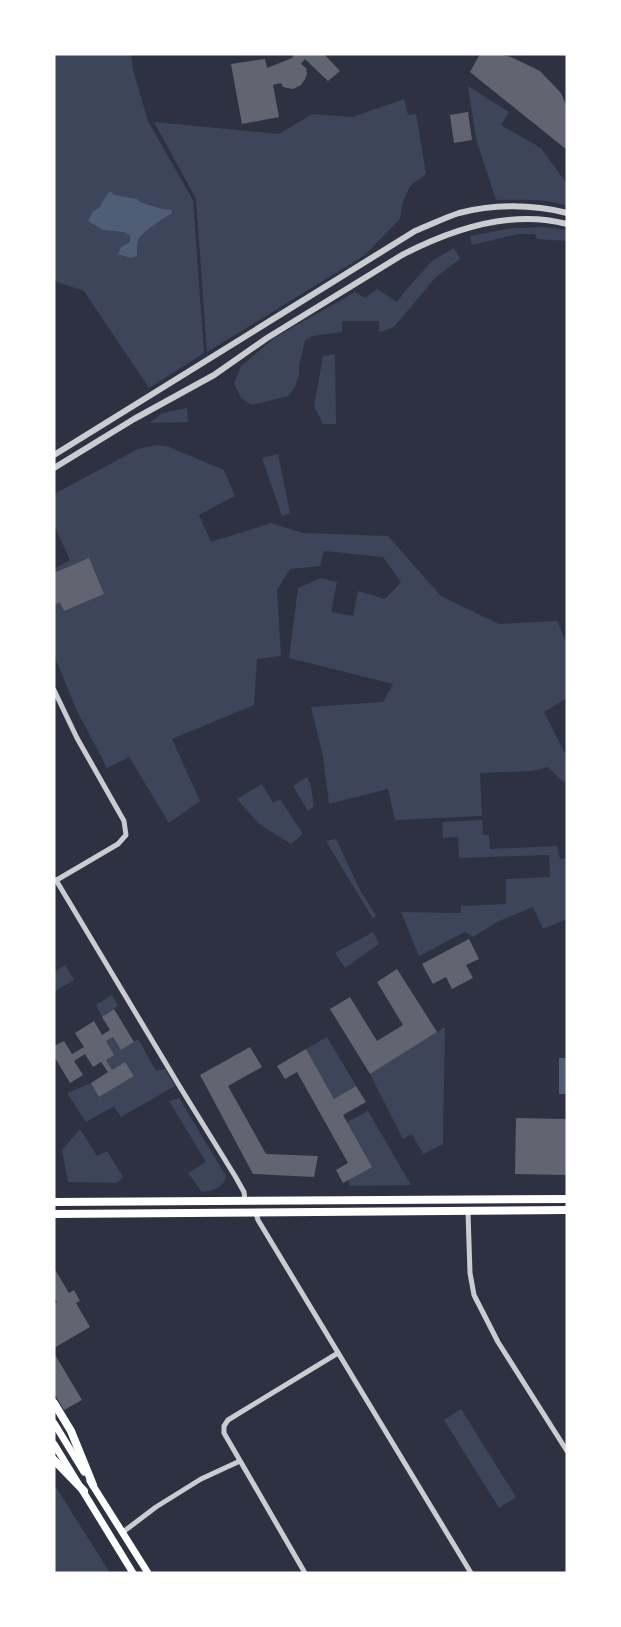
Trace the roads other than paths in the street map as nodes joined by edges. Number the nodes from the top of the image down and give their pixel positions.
1 (473, 210) junction
2 (567, 213) edge
3 (567, 224) edge
4 (476, 225) junction
5 (194, 369) junction
6 (201, 382) junction
7 (54, 455) edge
8 (54, 468) edge
9 (54, 690) edge
10 (55, 881) edge
11 (567, 1199) edge
12 (246, 1200) junction
13 (54, 1202) edge
14 (567, 1210) edge
15 (468, 1212) junction
16 (256, 1213) junction
17 (54, 1214) edge
18 (338, 1353) junction
19 (54, 1403) edge
20 (54, 1423) edge
21 (54, 1444) edge
22 (567, 1451) edge
23 (54, 1460) edge
24 (240, 1461) junction
25 (93, 1485) junction
26 (84, 1491) junction
27 (123, 1532) junction
28 (133, 1573) edge
29 (148, 1573) edge
30 (305, 1573) edge
31 (471, 1573) edge

1 - 2 street
1 - 4 street
1 - 5 street
3 - 4 street
4 - 6 street
5 - 6 street
5 - 7 street
6 - 8 street
9 - 10 street
10 - 12 street
11 - 12 main road
12 - 13 main road
14 - 15 main road
15 - 16 main road
15 - 22 street
16 - 17 main road
16 - 18 street
18 - 24 street
18 - 31 street
19 - 25 main road
20 - 25 main road
21 - 26 main road
23 - 26 main road
24 - 27 street
24 - 30 street
25 - 27 main road
26 - 28 main road
27 - 29 main road

